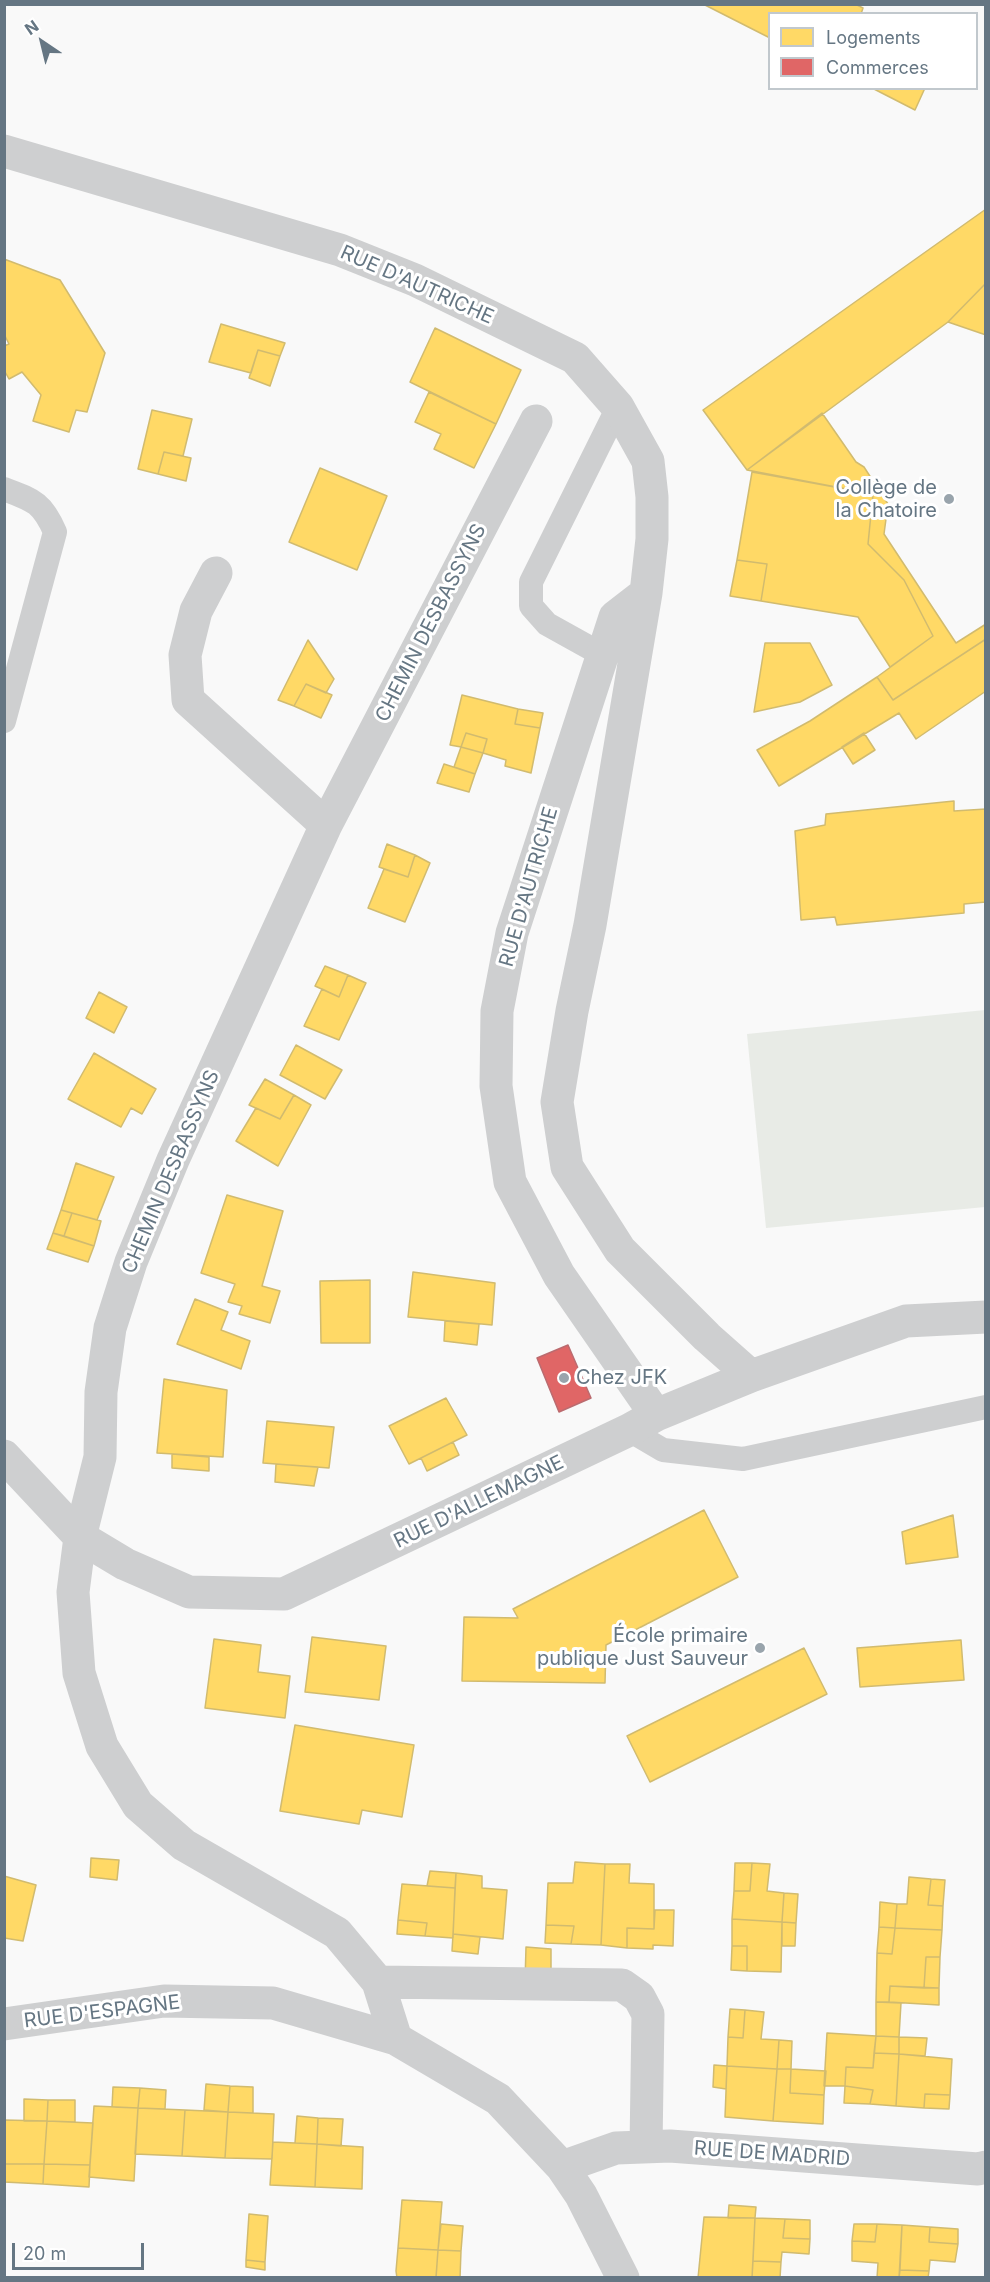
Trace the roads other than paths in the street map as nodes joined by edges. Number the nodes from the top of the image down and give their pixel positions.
1 (4, 151) edge
2 (618, 407) junction
3 (536, 421) dead end
4 (4, 489) edge
5 (216, 573) dead end
6 (646, 593) junction
7 (601, 654) junction
8 (4, 721) edge
9 (326, 825) junction
10 (986, 1317) edge
11 (751, 1376) junction
12 (986, 1407) edge
13 (643, 1422) junction
14 (4, 1456) edge
15 (80, 1537) junction
16 (378, 1982) junction
17 (4, 2024) edge
18 (396, 2039) junction
19 (646, 2147) junction
20 (562, 2167) junction
21 (986, 2167) edge
22 (623, 2277) edge

1 - 2 street, RUE D'AUTRICHE
2 - 6 street, RUE D'AUTRICHE
2 - 7 lane
3 - 9 street, CHEMIN DESBASSYNS
4 - 8 lane
5 - 9 street
6 - 7 street, RUE D'AUTRICHE
6 - 11 street, RUE D'AUTRICHE
7 - 13 street, RUE D'AUTRICHE
9 - 15 street, CHEMIN DESBASSYNS
10 - 11 street, RUE D'ALLEMAGNE
11 - 13 street, RUE D'ALLEMAGNE
12 - 13 lane
13 - 15 street, RUE D'ALLEMAGNE
14 - 15 street, RUE D'ALLEMAGNE
15 - 16 street, CHEMIN DESBASSYNS
16 - 18 street
16 - 19 street
17 - 18 street, RUE D'ESPAGNE
18 - 20 street, RUE D'ESPAGNE
19 - 20 street, RUE DE MADRID
19 - 21 street, RUE DE MADRID
20 - 22 street, RUE D'ESPAGNE

